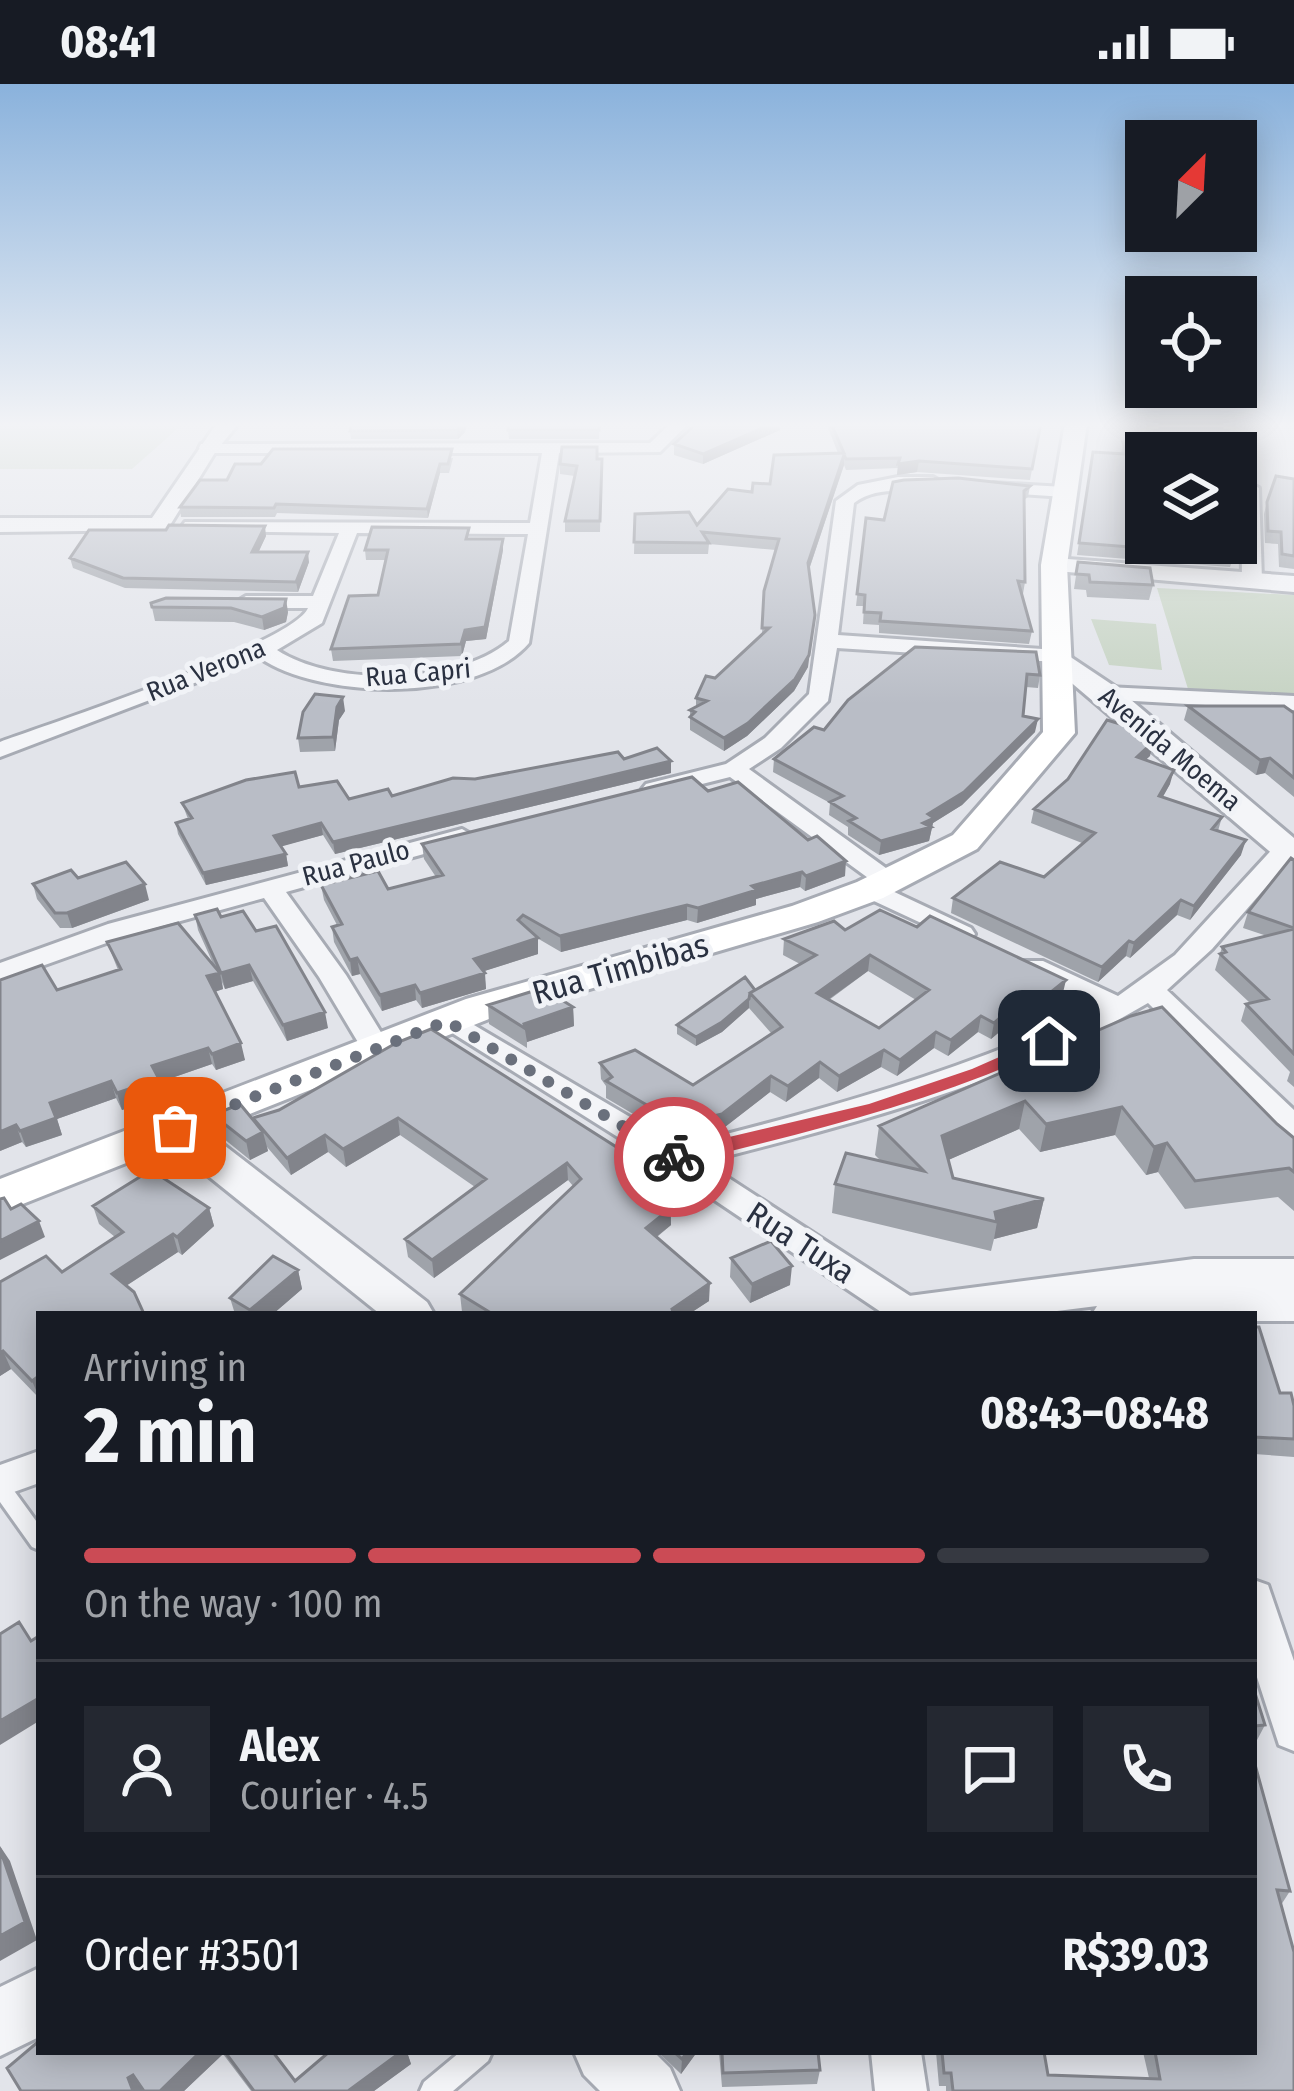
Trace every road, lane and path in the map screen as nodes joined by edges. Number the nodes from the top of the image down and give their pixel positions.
1 (165, 517) edge
2 (541, 517) edge
3 (843, 517) edge
4 (1061, 517) edge
5 (0, 525) edge
6 (159, 526) junction
7 (350, 526) junction
8 (539, 529) junction
9 (1252, 564) edge
10 (1054, 565) junction
11 (1252, 580) junction
12 (1294, 584) edge
13 (233, 602) edge
14 (322, 602) junction
15 (830, 641) junction
16 (1057, 648) junction
17 (262, 650) junction
18 (1121, 694) junction
19 (1294, 703) edge
20 (0, 750) edge
21 (734, 769) junction
22 (619, 797) edge
23 (481, 831) edge
24 (1291, 844) edge
25 (879, 886) junction
26 (269, 887) junction
27 (0, 973) edge
28 (1150, 989) junction
29 (1120, 1008) junction
30 (447, 1021) junction
31 (374, 1047) junction
32 (1294, 1127) edge
33 (175, 1128) junction
34 (675, 1158) junction
35 (0, 1197) edge
36 (1294, 1276) edge
37 (1161, 1301) edge
38 (1294, 1304) edge
39 (407, 1311) edge
40 (902, 1311) edge
41 (948, 1311) edge
42 (1125, 1311) edge
43 (36, 1467) edge
44 (0, 1484) edge
45 (36, 1537) edge
46 (1257, 1608) edge
47 (1294, 1730) edge
48 (36, 2002) edge
49 (0, 2024) edge
50 (475, 2055) edge
51 (610, 2055) edge
52 (896, 2055) edge
53 (433, 2091) edge
54 (647, 2091) edge
55 (901, 2091) edge

1 - 6 street
2 - 8 street, Rua Capri
3 - 15 street
4 - 10 main road
5 - 6 street
6 - 7 street
7 - 8 street
7 - 14 street, Rua Verona
8 - 17 street, Rua Capri
9 - 11 street
10 - 11 street
10 - 16 main road
11 - 12 street
13 - 14 street
14 - 17 street, Rua Verona
15 - 16 street
15 - 21 street
16 - 18 street, Avenida Moema
16 - 25 main road, Rua Timbibas
17 - 20 street, Rua Verona
18 - 19 street
18 - 24 street, Avenida Moema
21 - 22 street
21 - 25 street
23 - 26 street, Rua Paulo
24 - 28 street
25 - 29 street
25 - 30 main road, Rua Timbibas
26 - 27 street, Rua Paulo
26 - 31 street
28 - 29 street
28 - 32 street
29 - 34 street
30 - 31 main road, Rua Timbibas
30 - 34 street, Rua Tuxa
31 - 33 main road, Rua Timbibas
33 - 35 main road, Rua Timbibas
33 - 39 street
34 - 40 street, Rua Tuxa
36 - 37 street
37 - 38 street
37 - 41 street
37 - 42 street
43 - 44 street
44 - 45 lane
46 - 47 street
48 - 49 street
50 - 53 lane
51 - 54 street
52 - 55 street

